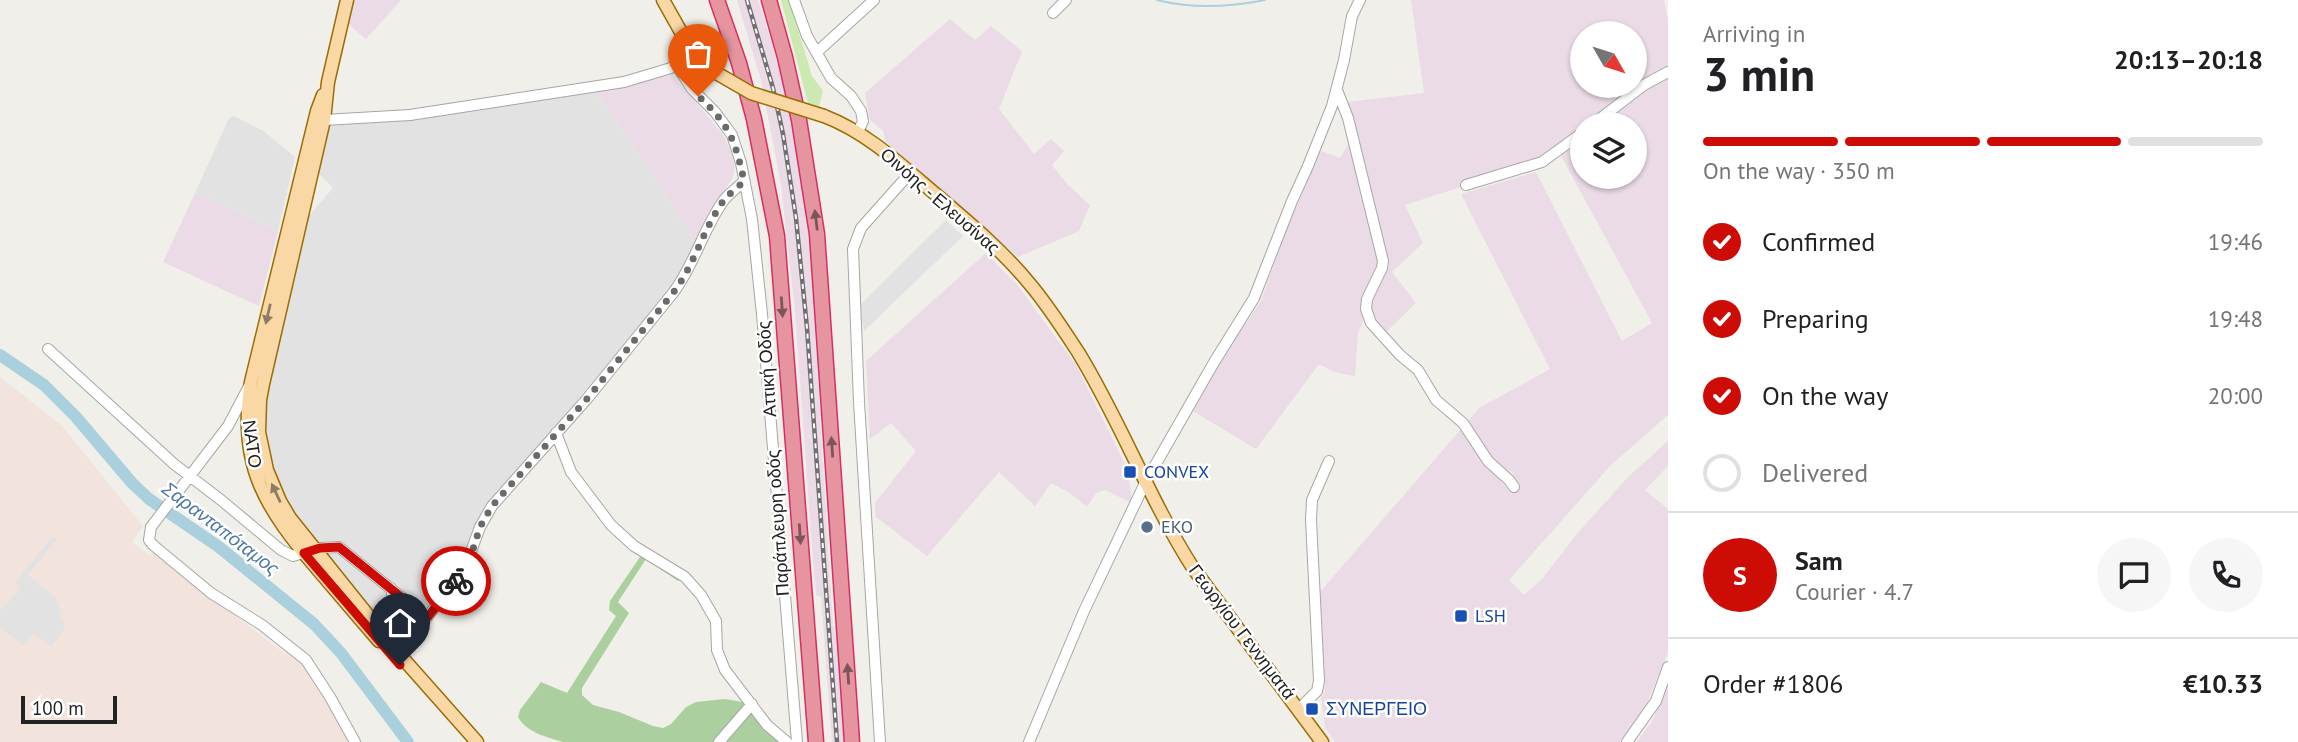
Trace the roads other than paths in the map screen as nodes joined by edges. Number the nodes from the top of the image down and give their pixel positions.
1 (346, 0) edge
2 (663, 0) edge
3 (717, 0) edge
4 (769, 0) edge
5 (794, 0) edge
6 (874, 0) edge
7 (1066, 0) edge
8 (1360, 0) edge
9 (1053, 13) dead end
10 (694, 52) junction
11 (817, 52) junction
12 (678, 68) junction
13 (1668, 72) edge
14 (328, 82) junction
15 (1337, 90) junction
16 (1609, 112) edge
17 (324, 120) junction
18 (854, 130) junction
19 (1570, 142) edge
20 (911, 173) junction
21 (744, 181) junction
22 (1466, 186) dead end
23 (48, 349) dead end
24 (251, 382) junction
25 (556, 433) junction
26 (1329, 461) dead end
27 (191, 476) junction
28 (1145, 483) junction
29 (1514, 487) dead end
30 (310, 551) junction
31 (391, 588) junction
32 (427, 618) junction
33 (403, 649) junction
34 (1668, 667) edge
35 (752, 704) junction
36 (1299, 709) junction
37 (355, 742) edge
38 (466, 742) edge
39 (477, 742) edge
40 (719, 742) edge
41 (787, 742) edge
42 (797, 742) edge
43 (816, 742) edge
44 (852, 742) edge
45 (880, 742) edge
46 (1029, 742) edge
47 (1322, 742) edge
48 (1627, 742) edge

1 - 14 main road, ΝΑΤΟ
2 - 10 main road, Οινόης - Ελευσίνας
3 -> 43 highway, Αττική Οδός
44 -> 4 highway
5 - 11 street
6 - 11 street
7 - 9 street
8 - 15 street
10 - 12 street
10 - 18 main road, Οινόης - Ελευσίνας, bridge
11 - 18 street
12 - 17 street
12 - 21 street, Παράπλευρη οδός
13 - 16 street
14 - 17 main road, ΝΑΤΟ
14 -> 24 main road, ΝΑΤΟ
15 - 28 street
15 - 29 street
30 -> 17 main road, ΝΑΤΟ
18 - 20 main road, Οινόης - Ελευσίνας
19 - 22 street
20 - 28 main road, Οινόης - Ελευσίνας
20 - 45 street
21 - 25 street
21 - 42 street, Παράπλευρη οδός
23 - 27 street
24 - 27 street
24 - 30 main road, ΝΑΤΟ
25 - 32 street
25 - 35 street
26 - 36 street
27 - 30 street
27 - 37 street
28 - 36 main road, Γεωργίου Γεννηματά
28 - 46 street
30 - 31 street
30 - 33 main road, ΝΑΤΟ
30 - 38 main road, ΝΑΤΟ
31 - 32 street
31 - 33 street
32 - 33 street
33 - 39 main road, ΝΑΤΟ
34 - 48 street
35 - 40 street
35 - 41 street
36 - 47 main road, Γεωργίου Γεννηματά

